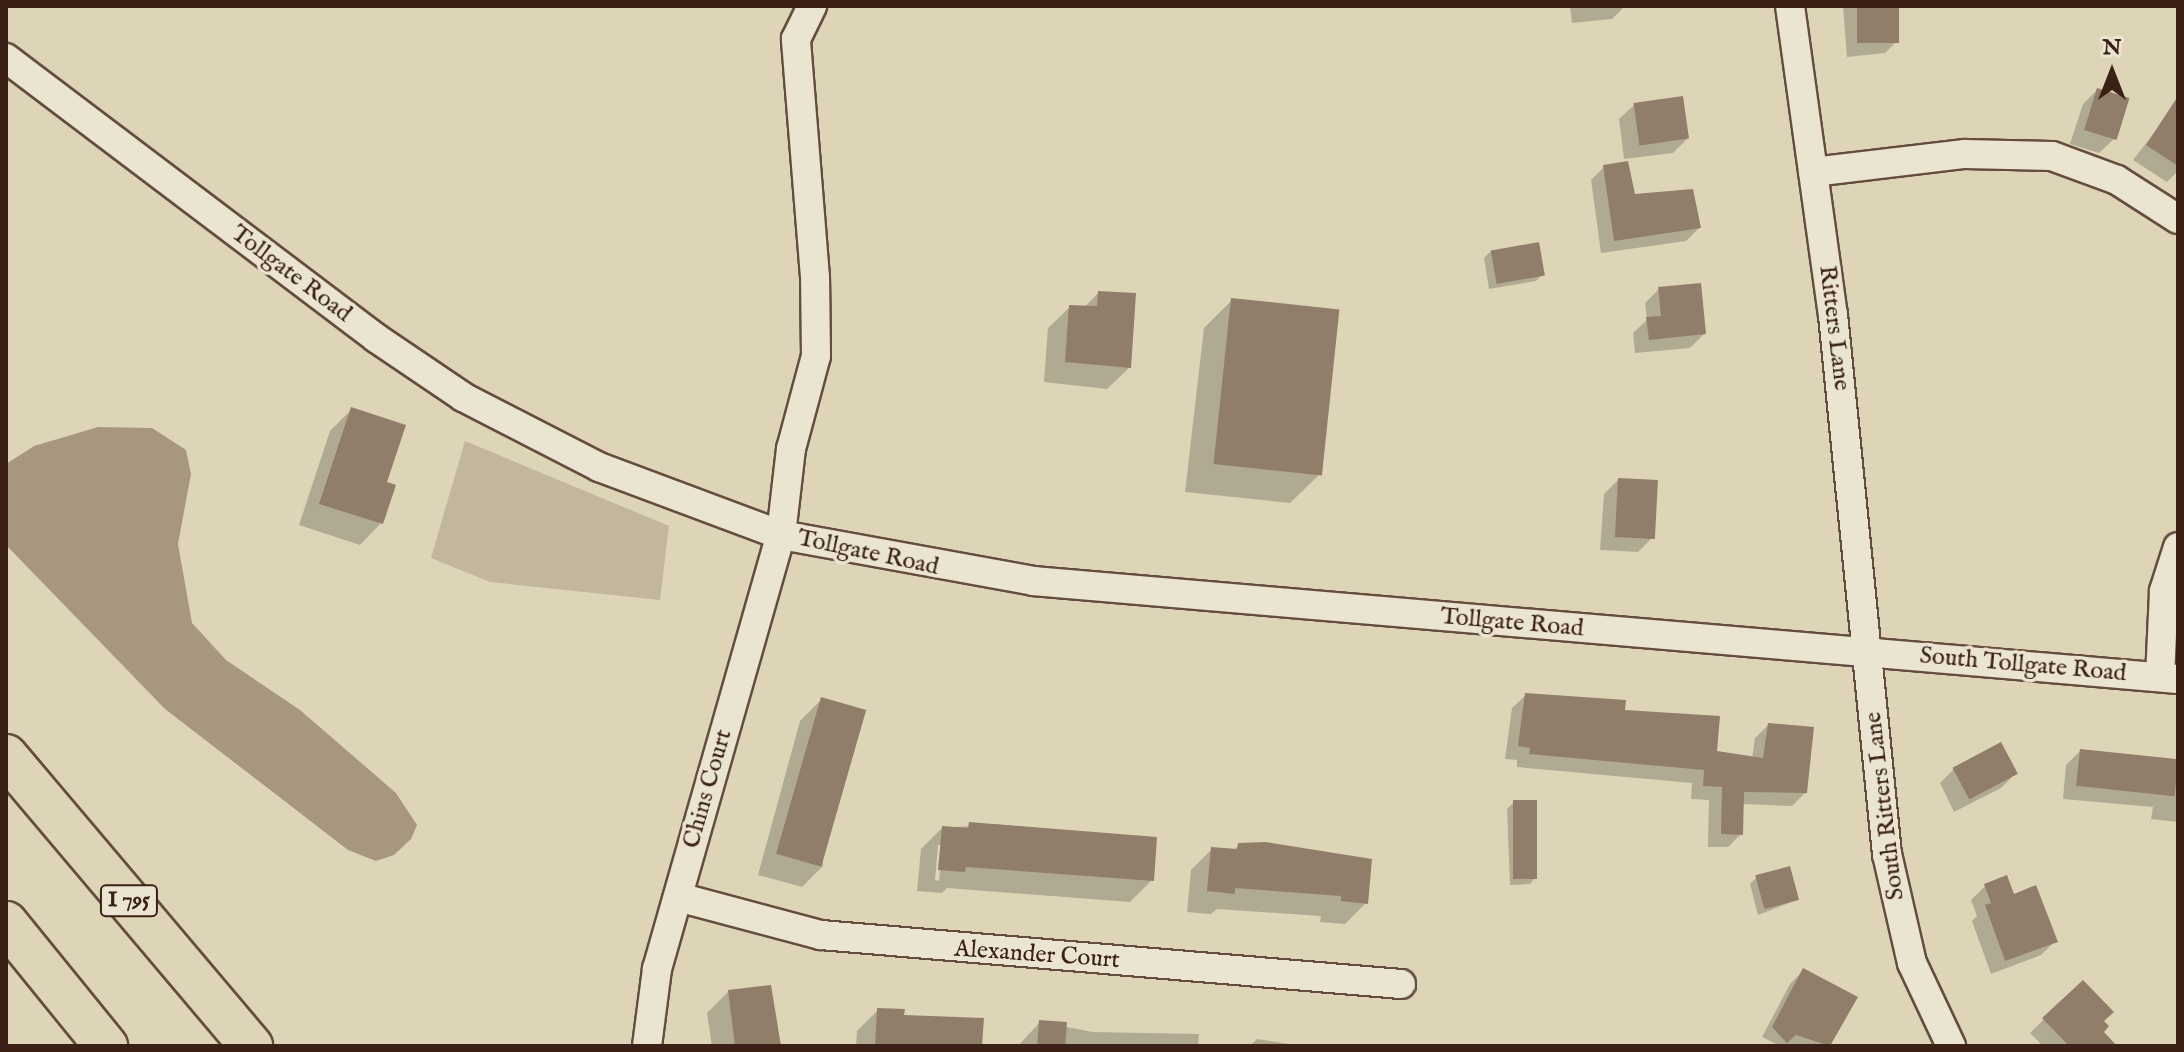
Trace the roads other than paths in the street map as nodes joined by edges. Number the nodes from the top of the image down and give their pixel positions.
1 (812, 6) edge
2 (1790, 6) edge
3 (6, 58) edge
4 (1813, 172) junction
5 (2178, 219) edge
6 (781, 535) junction
7 (2178, 547) edge
8 (1868, 652) junction
9 (2169, 678) edge
10 (6, 756) edge
11 (678, 897) junction
12 (6, 923) edge
13 (1401, 984) dead end
14 (106, 1046) edge
15 (251, 1046) edge
16 (647, 1046) edge
17 (1951, 1046) edge

1 - 6 street, Chins Court
2 - 4 street, Ritters Lane
3 - 6 street, Tollgate Road
4 - 5 street
4 - 8 street, Ritters Lane
6 - 8 street, Tollgate Road
6 - 11 street, Chins Court
7 - 9 street
8 - 9 street, South Tollgate Road
8 - 17 street, South Ritters Lane
10 - 15 highway, I 795
11 - 13 street, Alexander Court
11 - 16 street, Chins Court
12 - 14 highway

